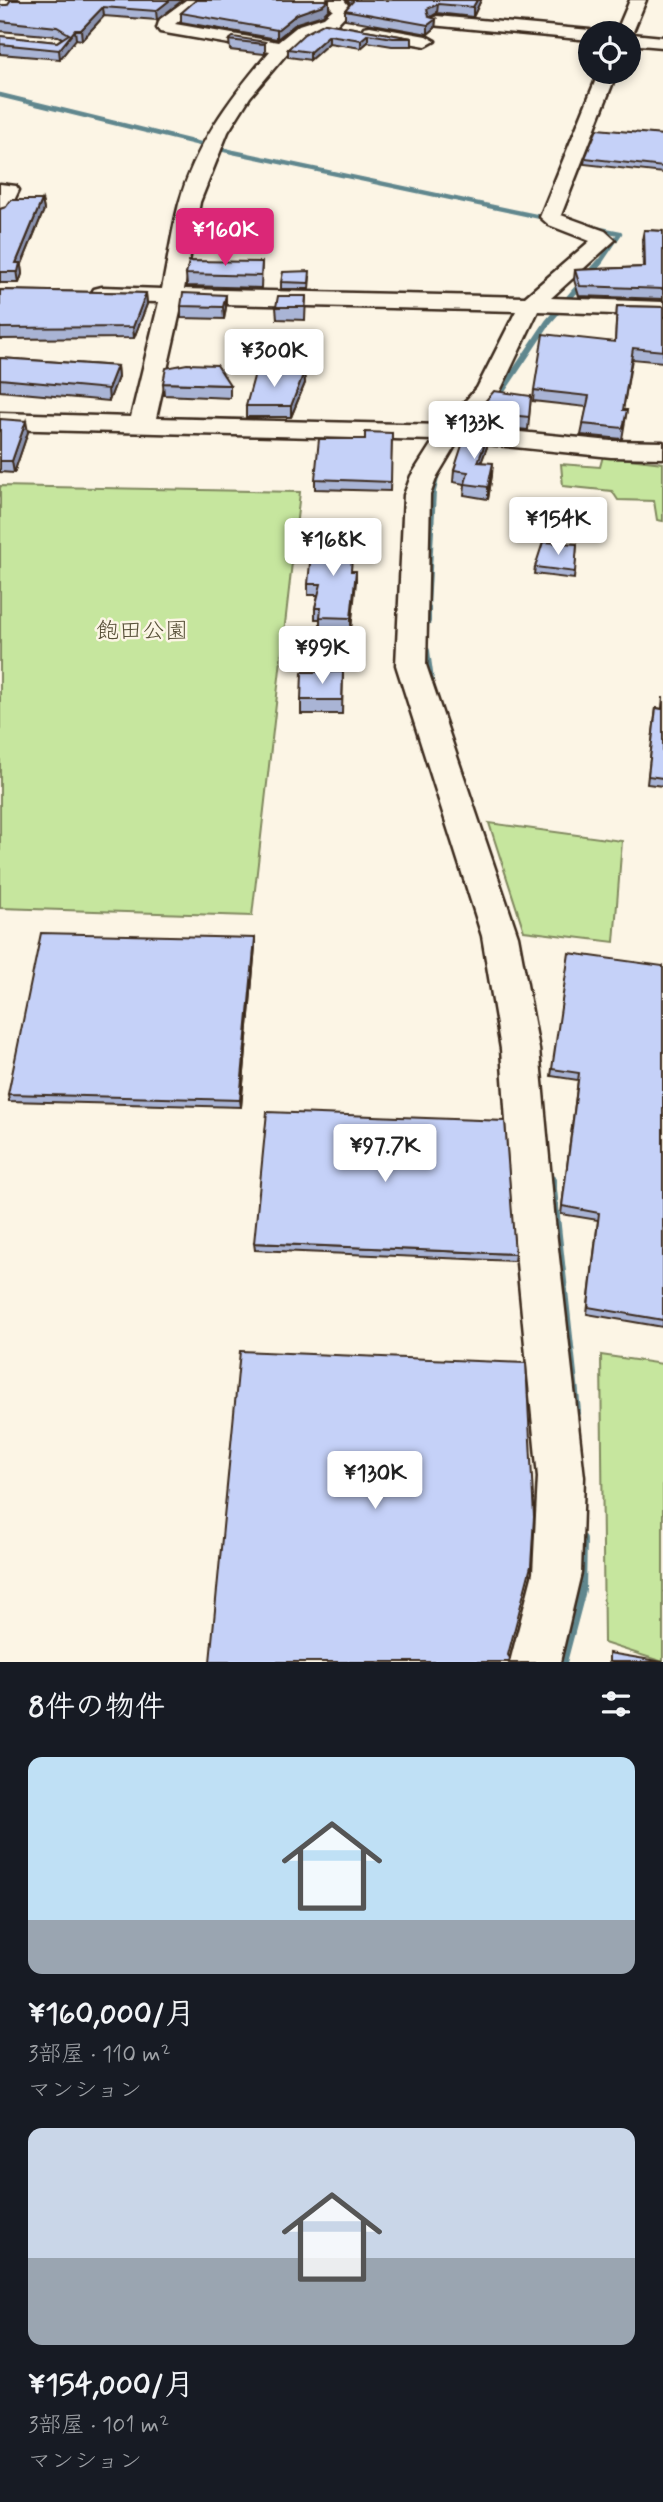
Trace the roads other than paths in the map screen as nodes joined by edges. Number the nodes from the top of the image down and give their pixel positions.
1 (10, 0) edge
2 (197, 0) edge
3 (336, 0) edge
4 (449, 0) edge
5 (638, 0) edge
6 (0, 8) edge
7 (437, 21) junction
8 (629, 21) edge
9 (325, 23) junction
10 (578, 34) edge
11 (641, 40) edge
12 (426, 41) junction
13 (663, 43) edge
14 (282, 48) junction
15 (416, 59) dead end
16 (603, 84) edge
17 (0, 190) edge
18 (0, 211) edge
19 (79, 294) edge
20 (172, 295) junction
21 (530, 305) junction
22 (663, 309) edge
23 (0, 421) edge
24 (142, 425) junction
25 (452, 433) junction
26 (663, 450) edge
27 (535, 1662) edge

1 - 6 street
2 - 14 street
3 - 9 street
4 - 7 street
5 - 8 street
7 - 10 street
7 - 12 street
9 - 12 street
9 - 14 street
11 - 13 street
12 - 15 street
14 - 20 street
16 - 21 street
17 - 18 street
19 - 20 street
20 - 21 street
20 - 24 street
21 - 22 street
21 - 25 street
23 - 24 street
24 - 25 street
25 - 26 street
25 - 27 street

